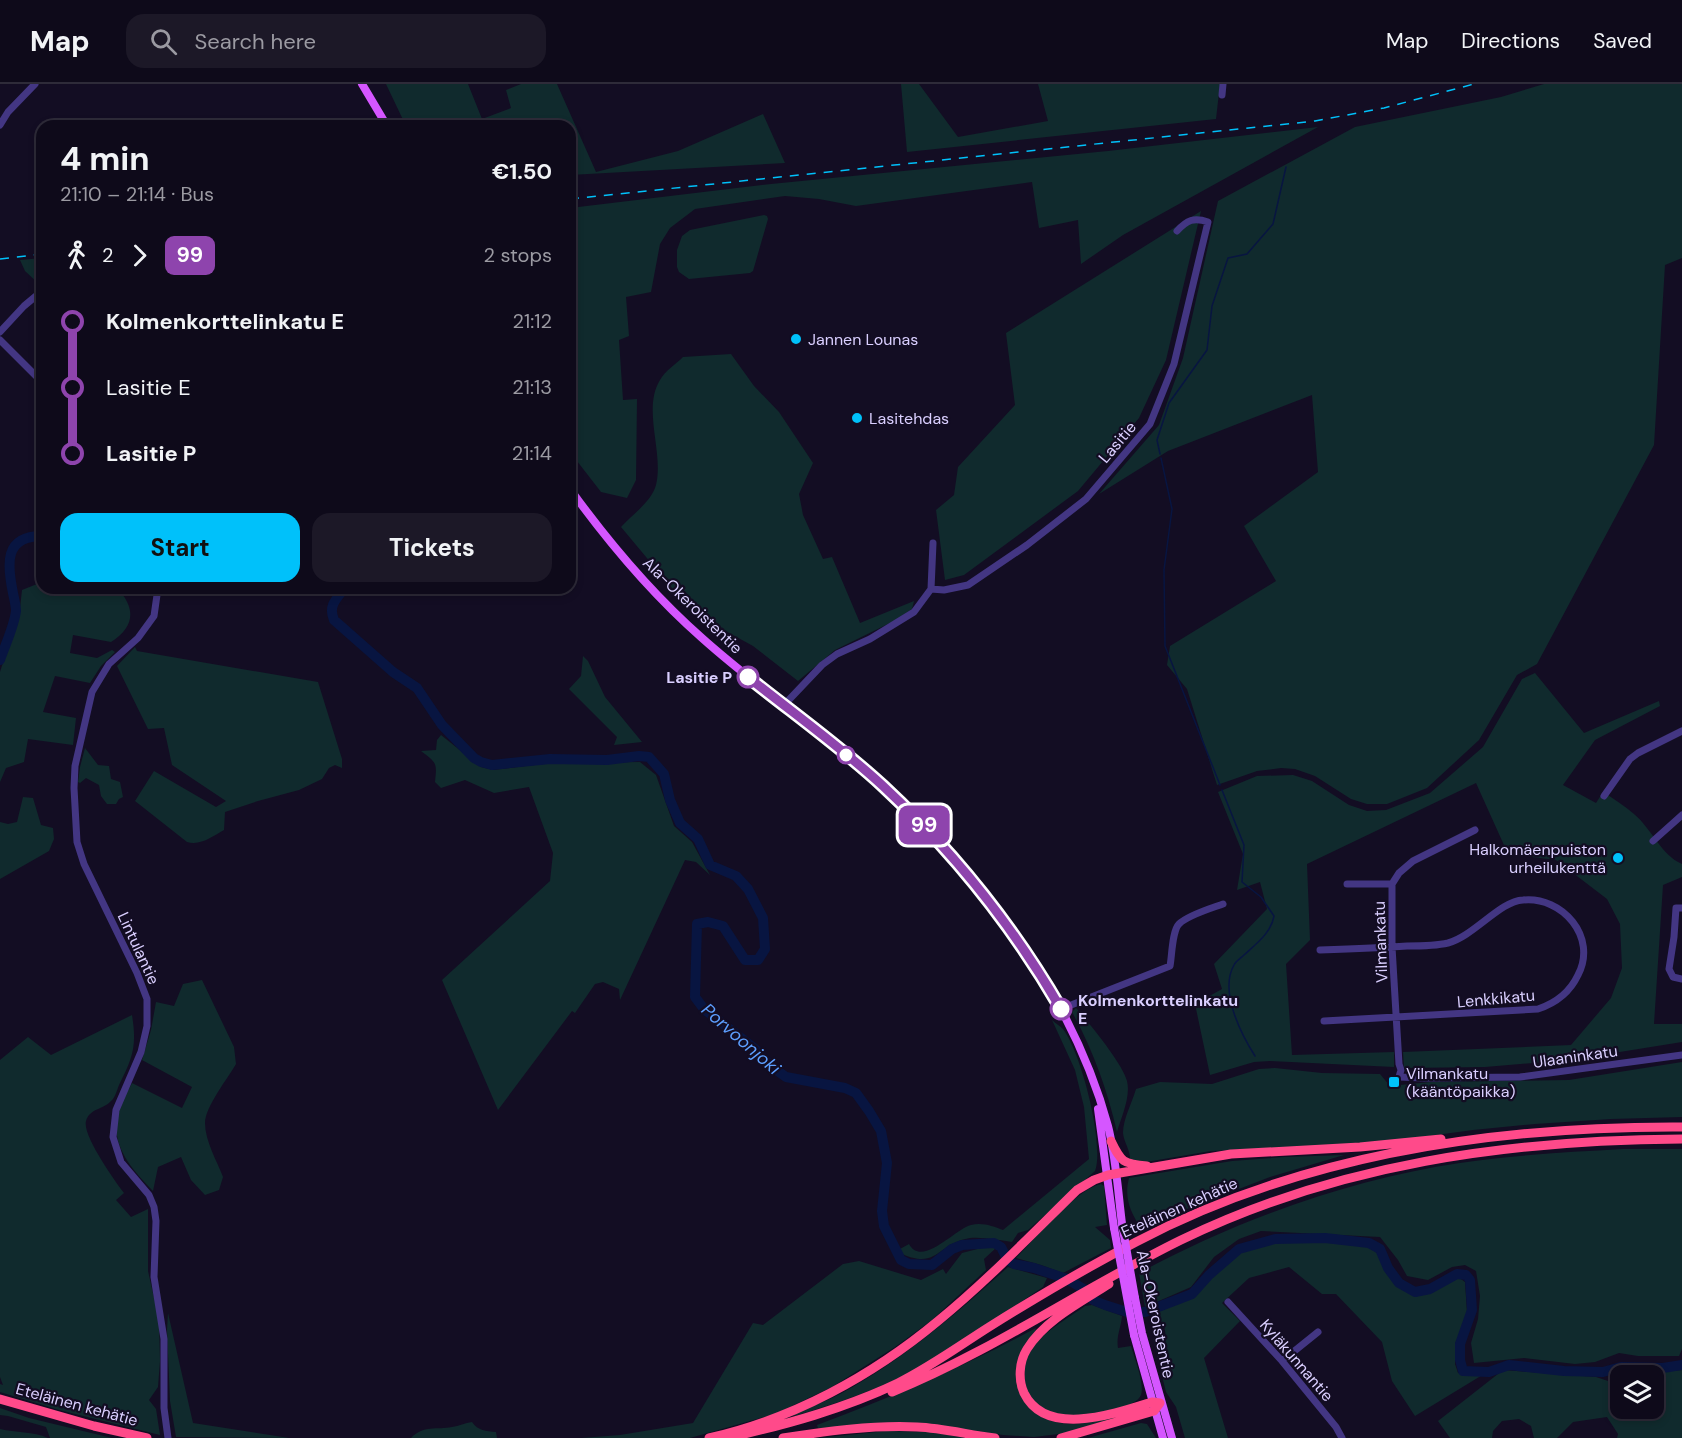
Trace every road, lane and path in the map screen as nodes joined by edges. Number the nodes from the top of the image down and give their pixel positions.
1 (35, 84) edge
2 (362, 84) edge
3 (368, 84) edge
4 (1223, 84) edge
5 (1222, 95) dead end
6 (374, 102) junction
7 (384, 120) edge
8 (0, 125) edge
9 (1177, 231) dead end
10 (36, 297) edge
11 (0, 332) edge
12 (0, 339) edge
13 (36, 376) edge
14 (576, 497) edge
15 (933, 543) dead end
16 (931, 589) junction
17 (158, 594) edge
18 (784, 705) junction
19 (1682, 731) edge
20 (1604, 796) dead end
21 (1682, 815) edge
22 (1475, 830) dead end
23 (1653, 842) dead end
24 (1347, 884) dead end
25 (1392, 884) junction
26 (1223, 904) dead end
27 (1679, 908) edge
28 (1392, 947) junction
29 (1320, 950) dead end
30 (1682, 979) edge
31 (1061, 1009) junction
32 (1396, 1018) junction
33 (1324, 1021) dead end
34 (1682, 1055) edge
35 (1399, 1077) joint
36 (1095, 1090) junction
37 (1682, 1127) edge
38 (1593, 1129) junction
39 (1682, 1139) edge
40 (1111, 1141) junction
41 (1159, 1166) junction
42 (1111, 1174) junction
43 (1228, 1302) dead end
44 (1072, 1303) junction
45 (1318, 1332) dead end
46 (1282, 1361) junction
47 (0, 1399) edge
48 (1156, 1405) junction
49 (147, 1438) edge
50 (168, 1438) edge
51 (709, 1438) edge
52 (727, 1438) edge
53 (750, 1438) edge
54 (783, 1438) edge
55 (995, 1438) edge
56 (1061, 1438) edge
57 (1163, 1438) edge
58 (1172, 1438) edge
59 (1342, 1438) edge

1 - 8 street
2 - 6 main road
3 - 6 main road
4 - 5 street
6 - 7 main road
9 - 16 street, Lasitie
10 - 11 street
12 - 13 street
14 - 18 main road, Ala-Okeroistentie
15 - 16 street
16 - 18 street
17 - 50 street, Lintulantie
18 - 31 main road, Ala-Okeroistentie
19 - 20 street
21 - 23 street
22 - 25 street, Vilmankatu
24 - 25 street
25 - 28 street, Vilmankatu
26 - 31 street
27 - 30 street
28 - 29 street, Lenkkikatu
28 - 32 street, Vilmankatu
28 - 32 street, Lenkkikatu
31 - 36 main road, Ala-Okeroistentie
32 - 33 street, Lenkkikatu
32 - 35 street, Vilmankatu
34 - 35 street, Ulaaninkatu
36 - 40 main road, Ala-Okeroistentie
36 - 42 main road, Ala-Okeroistentie
37 - 38 highway, Eteläinen kehätie
38 - 41 highway
38 - 52 highway, Eteläinen kehätie
39 - 44 highway, Eteläinen kehätie
40 - 41 highway
40 - 42 main road, Ala-Okeroistentie
41 - 42 highway
42 - 48 main road, Ala-Okeroistentie, bridge
42 - 51 highway
43 - 46 street, Kyläkunnantie
44 - 48 highway
44 - 53 highway, Eteläinen kehätie
45 - 46 street
46 - 59 street, Kyläkunnantie
47 - 49 highway, Eteläinen kehätie
48 - 56 highway
48 - 57 main road, Ala-Okeroistentie
48 - 58 main road, Ala-Okeroistentie
54 - 55 highway

